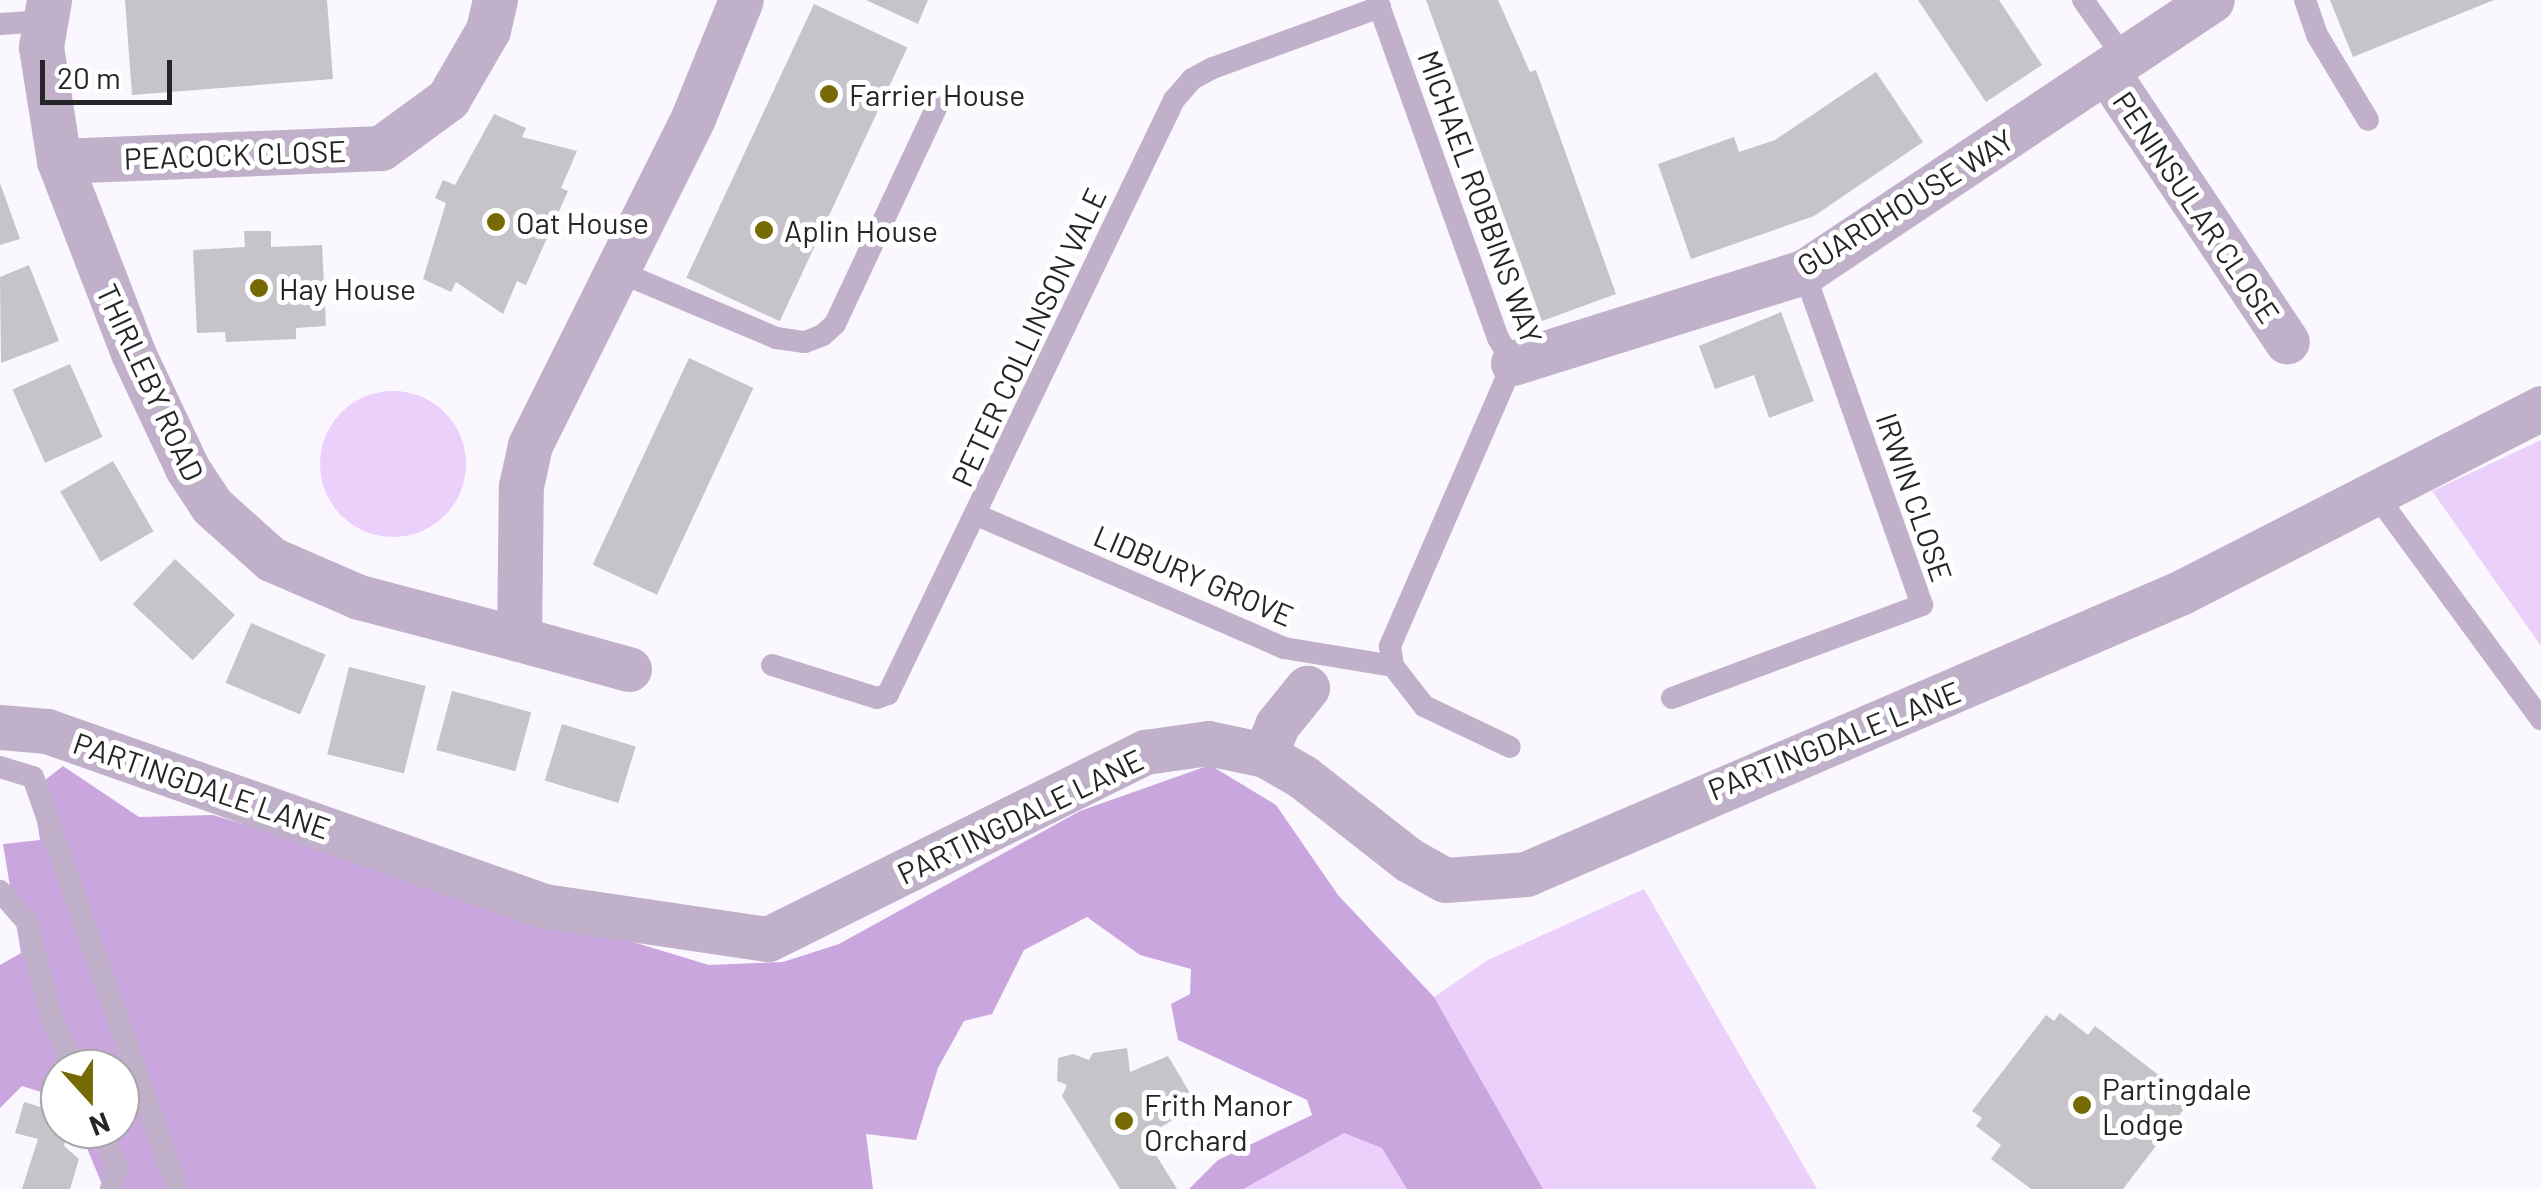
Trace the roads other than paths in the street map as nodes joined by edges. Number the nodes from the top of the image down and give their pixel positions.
1 (495, 0) edge
2 (741, 0) edge
3 (2083, 0) edge
4 (2212, 0) edge
5 (2305, 0) edge
6 (1379, 4) edge
7 (47, 10) edge
8 (0, 24) edge
9 (2116, 65) junction
10 (938, 104) dead end
11 (2368, 120) dead end
12 (59, 162) junction
13 (616, 271) junction
14 (1804, 272) junction
15 (2287, 342) dead end
16 (1513, 363) junction
17 (2541, 408) edge
18 (2374, 492) junction
19 (979, 516) junction
20 (519, 639) junction
21 (772, 664) dead end
22 (1392, 666) junction
23 (629, 668) dead end
24 (1307, 688) dead end
25 (1672, 698) dead end
26 (2541, 719) edge
27 (0, 727) edge
28 (1510, 747) dead end
29 (1265, 755) junction
30 (0, 767) edge
31 (0, 891) edge
32 (65, 1049) edge
33 (107, 1149) edge
34 (118, 1182) edge
35 (178, 1189) edge

1 - 12 street, PEACOCK CLOSE
2 - 13 street
3 - 9 lane
4 - 9 street, GUARDHOUSE WAY
5 - 11 lane
6 - 16 lane, MICHAEL ROBBINS WAY
6 - 19 lane, PETER COLLINSON VALE
7 - 8 lane
7 - 12 street
9 - 14 street, GUARDHOUSE WAY
9 - 15 street, PENINSULAR CLOSE
10 - 13 lane
12 - 20 street, THIRLEBY ROAD
13 - 20 street
14 - 16 street, GUARDHOUSE WAY
14 - 25 lane, IRWIN CLOSE
16 - 22 lane, MICHAEL ROBBINS WAY
17 - 18 street, PARTINGDALE LANE
18 - 26 lane
18 - 29 street, PARTINGDALE LANE
19 - 21 lane, PETER COLLINSON VALE
19 - 22 lane, LIDBURY GROVE
20 - 23 street, THIRLEBY ROAD
22 - 28 lane
24 - 29 street
27 - 29 street, PARTINGDALE LANE
30 - 35 lane
31 - 32 lane
33 - 34 lane

